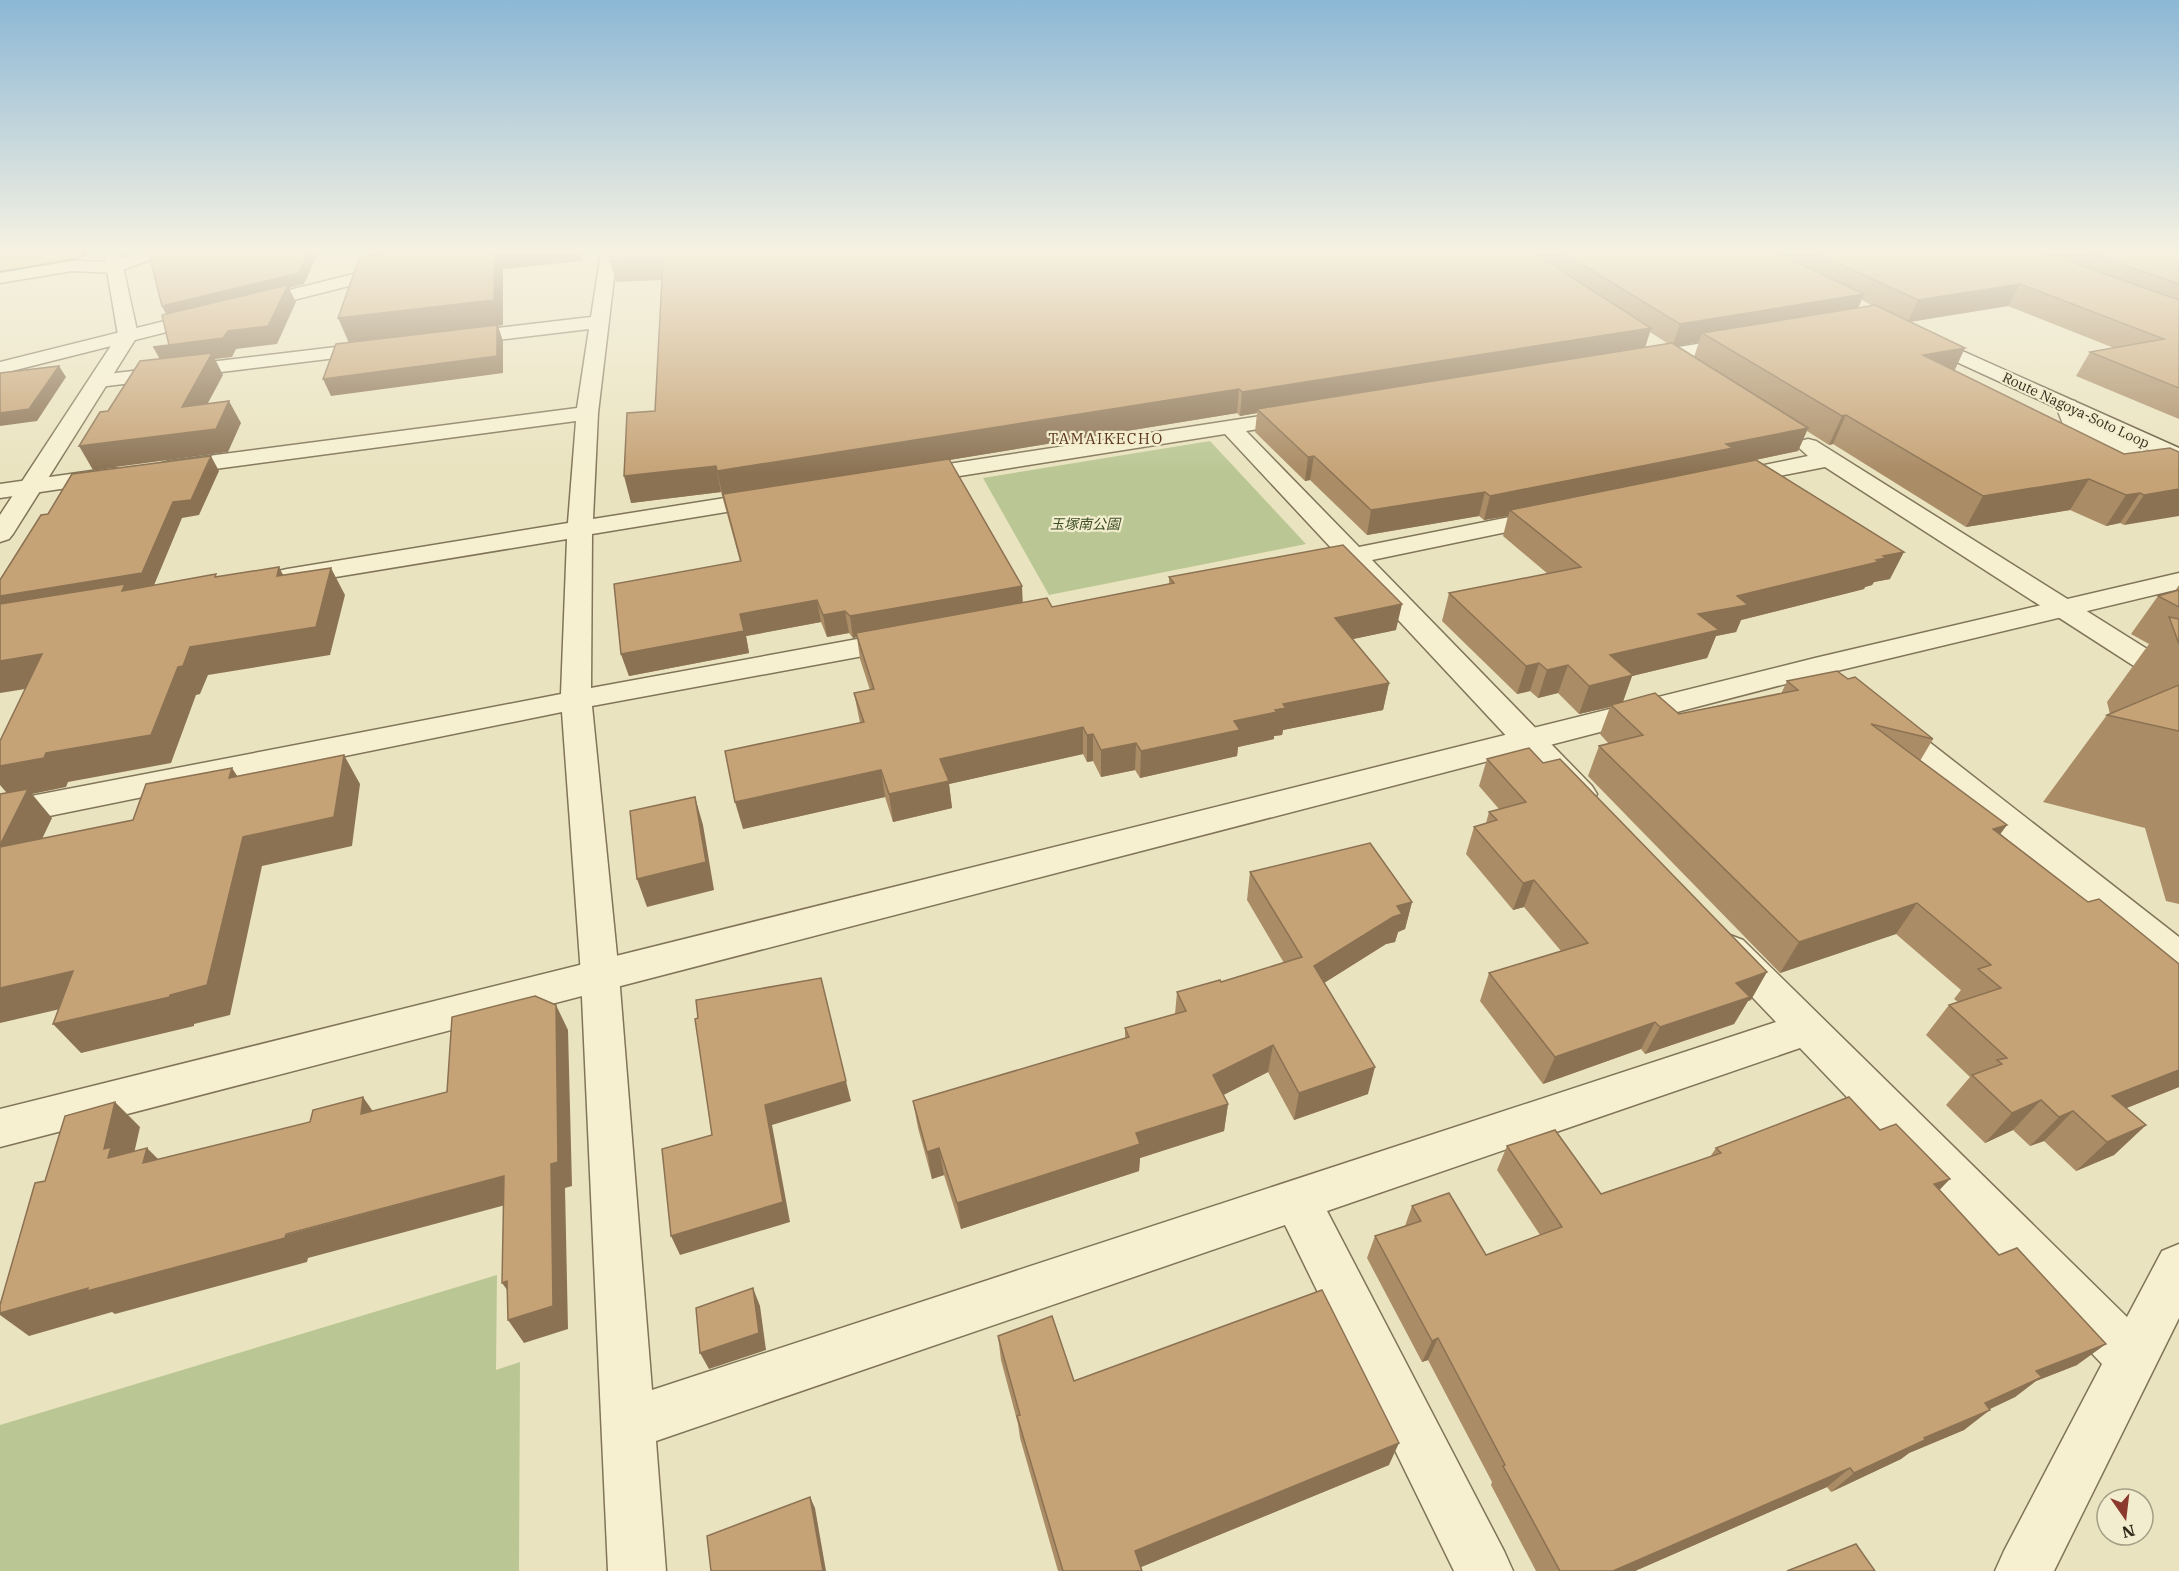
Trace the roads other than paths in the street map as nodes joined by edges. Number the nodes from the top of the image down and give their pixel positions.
1 (126, 326) edge
2 (163, 326) edge
3 (563, 326) edge
4 (599, 326) edge
5 (1902, 329) edge
6 (128, 335) junction
7 (1639, 336) edge
8 (1764, 339) edge
9 (437, 341) edge
10 (402, 345) edge
11 (1669, 355) junction
12 (1623, 362) edge
13 (0, 368) edge
14 (1699, 374) edge
15 (99, 381) junction
16 (2067, 406) junction
17 (1323, 412) edge
18 (587, 413) junction
19 (1230, 427) junction
20 (1788, 433) edge
21 (2179, 457) edge
22 (1828, 459) junction
23 (2179, 474) edge
24 (890, 480) edge
25 (1701, 485) edge
26 (31, 486) junction
27 (0, 490) edge
28 (796, 494) edge
29 (1574, 511) edge
30 (580, 528) junction
31 (0, 534) edge
32 (1354, 557) junction
33 (1283, 570) edge
34 (267, 580) edge
35 (2179, 581) edge
36 (2062, 607) junction
37 (930, 635) edge
38 (1815, 667) junction
39 (2179, 682) edge
40 (576, 700) junction
41 (1528, 740) junction
42 (0, 814) edge
43 (1601, 816) edge
44 (1708, 927) edge
45 (2179, 958) edge
46 (600, 975) junction
47 (1807, 1029) junction
48 (0, 1128) edge
49 (1297, 1200) junction
50 (2179, 1267) edge
51 (2132, 1357) junction
52 (628, 1424) junction
53 (637, 1571) edge
54 (1484, 1571) edge
55 (2024, 1571) edge

1 - 6 street
2 - 6 street
3 - 9 street
4 - 18 street
5 - 16 street, Route Nagoya-Soto Loop
6 - 13 street
6 - 15 street
7 - 11 street
8 - 11 street
10 - 15 street
11 - 12 street
11 - 14 street
15 - 26 street
16 - 21 street, Route Nagoya-Soto Loop
16 - 23 street
17 - 19 street
18 - 26 street
18 - 30 street
19 - 24 street
19 - 32 street
20 - 22 street
22 - 25 street
22 - 36 street
26 - 27 street
26 - 31 street
28 - 30 street
29 - 32 street
30 - 34 street
30 - 40 street
32 - 33 street
32 - 41 street
35 - 36 street
36 - 38 street
36 - 39 street
37 - 40 street
38 - 41 street
38 - 45 street
40 - 42 street
40 - 46 street
41 - 43 street
41 - 46 street
44 - 47 street
46 - 48 street
46 - 52 street
47 - 49 street
47 - 51 street
49 - 52 street
49 - 54 street
50 - 51 street
51 - 55 street
52 - 53 street

